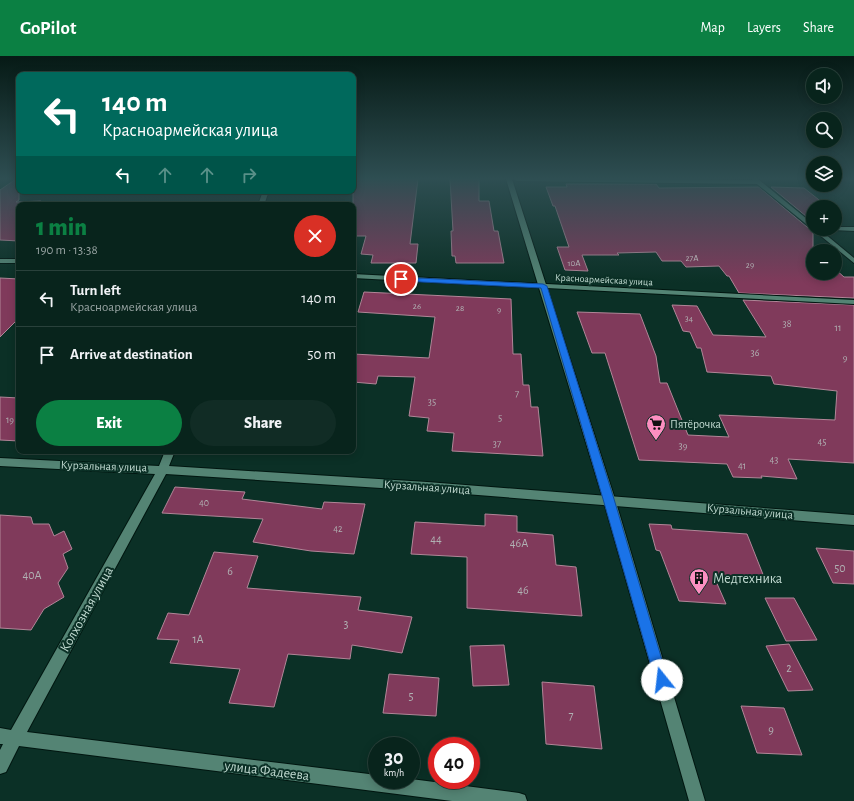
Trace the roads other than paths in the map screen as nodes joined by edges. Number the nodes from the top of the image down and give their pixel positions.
1 (520, 214) edge
2 (797, 214) edge
3 (806, 221) edge
4 (842, 229) edge
5 (854, 229) edge
6 (824, 236) edge
7 (0, 261) edge
8 (16, 261) edge
9 (854, 261) edge
10 (356, 276) edge
11 (543, 286) junction
12 (854, 302) edge
13 (169, 454) edge
14 (0, 462) edge
15 (163, 469) junction
16 (609, 499) junction
17 (854, 520) edge
18 (8, 738) edge
19 (0, 766) edge
20 (519, 801) edge
21 (697, 801) edge

1 - 11 street
2 - 3 street
4 - 5 street
6 - 9 street
7 - 8 street
10 - 11 street, Красноармейская улица
11 - 12 street, Красноармейская улица
11 - 16 street
13 - 15 street, Колхозная улица
14 - 15 street, Курзальная улица
15 - 16 street, Курзальная улица
15 - 18 street, Колхозная улица
16 - 17 street, Курзальная улица
16 - 21 street
18 - 19 street, Колхозная улица
18 - 20 street, улица Фадеева

